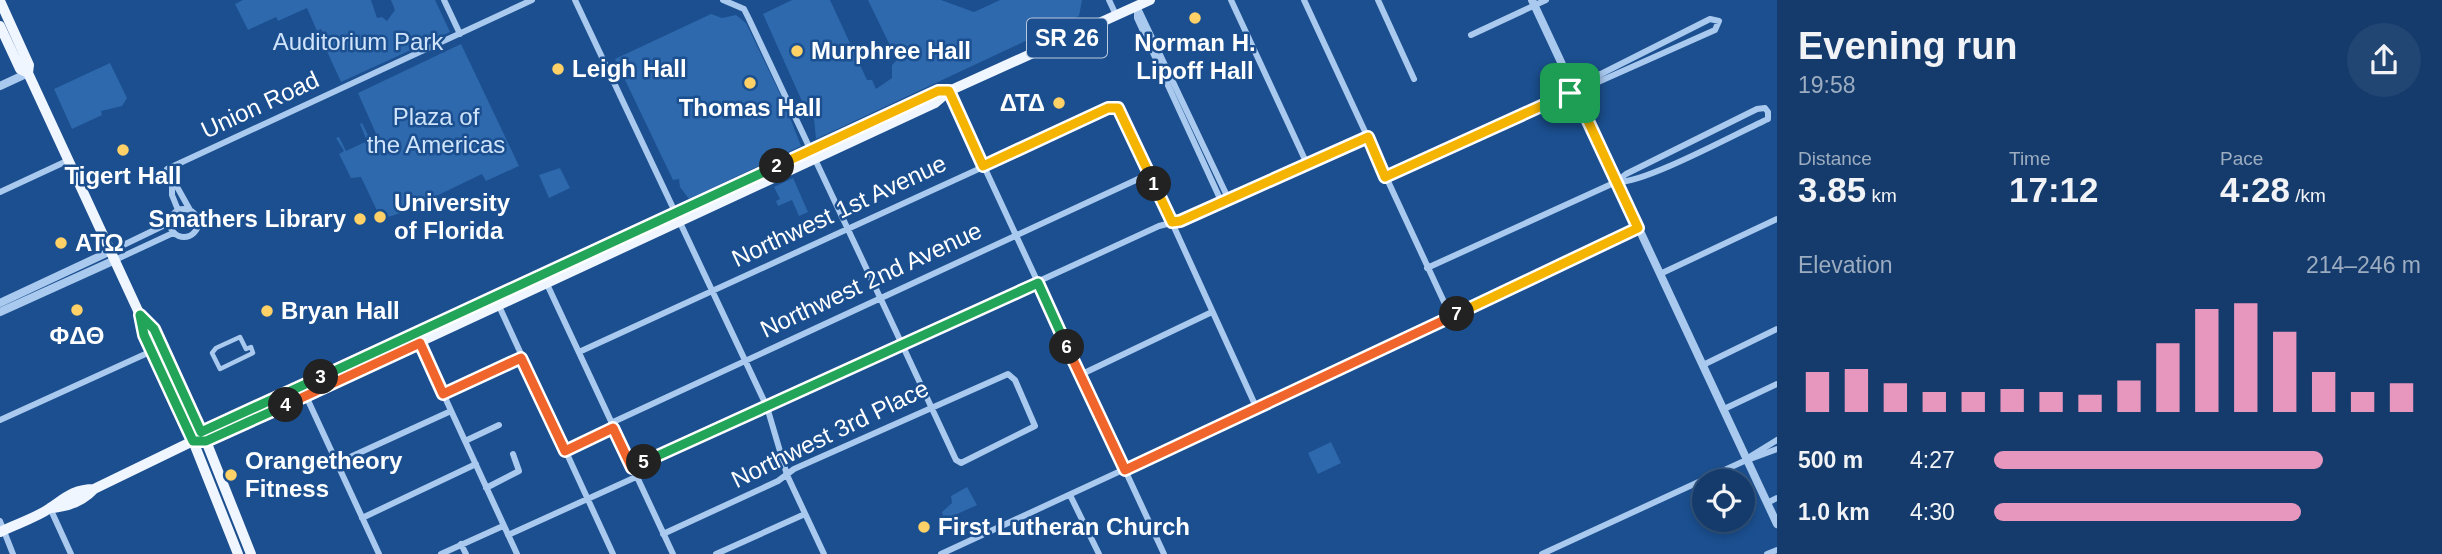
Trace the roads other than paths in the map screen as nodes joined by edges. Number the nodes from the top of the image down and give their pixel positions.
1 (444, 0) edge
2 (532, 0) edge
3 (575, 0) edge
4 (723, 0) edge
5 (1109, 0) edge
6 (1150, 0) edge
7 (1231, 0) edge
8 (1304, 0) edge
9 (1378, 0) edge
10 (1546, 0) edge
11 (0, 1) edge
12 (1534, 3) edge
13 (1137, 6) junction
14 (1116, 15) junction
15 (0, 26) edge
16 (460, 34) junction
17 (1471, 35) dead end
18 (28, 73) junction
19 (1414, 79) dead end
20 (0, 86) edge
21 (949, 91) junction
22 (1574, 91) junction
23 (1368, 137) junction
24 (814, 154) junction
25 (69, 160) junction
26 (1307, 164) junction
27 (983, 166) junction
28 (1149, 174) junction
29 (1385, 177) junction
30 (172, 180) junction
31 (1616, 182) junction
32 (0, 192) edge
33 (1225, 202) junction
34 (178, 210) junction
35 (190, 210) junction
36 (678, 216) junction
37 (1777, 219) edge
38 (1172, 222) junction
39 (169, 223) junction
40 (849, 228) junction
41 (1638, 228) junction
42 (173, 233) junction
43 (1016, 235) junction
44 (113, 255) junction
45 (1427, 268) junction
46 (1660, 274) junction
47 (544, 279) junction
48 (1038, 283) junction
49 (714, 290) junction
50 (881, 297) junction
51 (0, 303) edge
52 (499, 306) junction
53 (0, 312) edge
54 (1212, 312) junction
55 (140, 315) junction
56 (1451, 317) junction
57 (1777, 329) edge
58 (415, 333) junction
59 (420, 343) junction
60 (902, 345) junction
61 (152, 351) junction
62 (579, 352) junction
63 (253, 353) joint
64 (521, 358) junction
65 (745, 360) junction
66 (1703, 365) junction
67 (1080, 375) junction
68 (1777, 384) edge
69 (443, 394) junction
70 (306, 396) junction
71 (931, 406) junction
72 (767, 407) junction
73 (1724, 408) junction
74 (1257, 409) junction
75 (451, 411) junction
76 (0, 421) edge
77 (499, 425) dead end
78 (612, 425) junction
79 (204, 437) junction
80 (1777, 440) edge
81 (193, 441) junction
82 (465, 441) junction
83 (1777, 449) edge
84 (565, 451) junction
85 (513, 454) dead end
86 (1747, 459) junction
87 (337, 463) junction
88 (476, 464) junction
89 (632, 468) junction
90 (1125, 470) junction
91 (787, 475) junction
92 (636, 477) junction
93 (486, 488) junction
94 (1070, 495) junction
95 (1777, 498) edge
96 (586, 499) junction
97 (1767, 503) junction
98 (50, 508) junction
99 (805, 514) junction
100 (362, 518) junction
101 (1777, 524) edge
102 (503, 526) junction
103 (1, 528) edge
104 (663, 534) junction
105 (508, 536) junction
106 (461, 544) junction
107 (1777, 550) edge
108 (1556, 551) edge
109 (13, 554) edge
110 (71, 554) edge
111 (238, 554) edge
112 (251, 554) edge
113 (379, 554) edge
114 (441, 554) edge
115 (466, 554) edge
116 (517, 554) edge
117 (614, 554) edge
118 (673, 554) edge
119 (716, 554) edge
120 (824, 554) edge
121 (941, 554) edge
122 (1099, 554) edge
123 (1164, 554) edge
124 (1542, 554) edge
125 (1768, 554) edge

1 - 16 street
2 - 16 street, Union Road
3 - 36 street
4 - 24 street
5 - 14 street
6 - 13 main road, SR 26
7 - 26 street
8 - 23 street
9 - 19 street
10 - 12 street
11 - 18 main road
12 - 17 street
12 - 22 street
13 - 14 main road, SR 26
13 - 33 street
14 - 21 main road, SR 26
15 - 18 main road
16 - 30 street, Union Road
18 - 20 street
18 - 25 main road
21 - 24 main road, SR 26
21 - 27 street
22 - 22 street
22 - 29 street
22 - 31 street
23 - 26 street
23 - 29 street
24 - 36 main road, SR 26
24 - 40 street
25 - 32 street
25 - 44 main road
26 - 33 street
27 - 28 street, Northwest 1st Avenue
27 - 40 street, Northwest 1st Avenue
27 - 43 street
28 - 38 street
28 - 43 street, Northwest 2nd Avenue
29 - 45 street
30 - 34 street
30 - 35 street
31 - 31 street
31 - 41 street
31 - 45 street
33 - 38 street
34 - 35 street
34 - 39 street
35 - 42 street
36 - 47 main road, SR 26
36 - 49 street
37 - 46 street
38 - 48 street
38 - 54 street
39 - 42 street
39 - 44 street
40 - 49 street, Northwest 1st Avenue
40 - 50 street
41 - 46 street
41 - 56 street
42 - 44 street
43 - 48 street
43 - 50 street, Northwest 2nd Avenue
44 - 51 street
44 - 53 street
44 - 55 main road
45 - 56 street
46 - 66 street
47 - 52 main road, SR 26
47 - 58 main road, SR 26
47 - 62 street
48 - 60 street
48 - 67 street
49 - 62 street, Northwest 1st Avenue
49 - 65 street
50 - 60 street
50 - 65 street, Northwest 2nd Avenue
52 - 59 main road, SR 26
52 - 64 street
54 - 67 street
54 - 74 street
55 - 61 main road
55 - 79 main road
56 - 74 street
57 - 66 street
58 - 59 street
58 - 79 main road, SR 26
59 - 69 street
59 - 70 main road, SR 26
60 - 71 street
60 - 72 street
61 - 76 street
61 - 81 main road
62 - 78 street
63 - 63 street
64 - 69 street
64 - 84 street
65 - 72 street
65 - 78 street, Northwest 2nd Avenue
66 - 73 street
67 - 90 street
68 - 73 street
69 - 75 street
70 - 79 main road, SR 26
70 - 87 street
71 - 71 street, Northwest 3rd Place
71 - 91 street, Northwest 3rd Place
72 - 89 street
72 - 91 street
73 - 86 street
74 - 90 street
75 - 82 street
75 - 87 street
77 - 82 street
78 - 84 street, Northwest 2nd Avenue
78 - 89 street
79 - 81 main road, SR 26
79 - 112 main road
80 - 86 street
81 - 98 main road
81 - 111 main road
82 - 88 street
83 - 86 street
84 - 96 street
85 - 93 street
86 - 97 street
86 - 108 street
87 - 100 street
88 - 93 street
88 - 100 street
89 - 92 street
90 - 94 street
90 - 123 street
91 - 99 street
91 - 104 street, Northwest 3rd Place
92 - 96 street
92 - 104 street
93 - 102 street
94 - 121 street
94 - 122 street
95 - 97 street
96 - 105 street
96 - 117 street
97 - 101 street
98 - 103 main road
98 - 110 street
99 - 119 street
99 - 120 street
100 - 113 street
102 - 105 street
102 - 106 street
103 - 109 street
104 - 118 street
105 - 116 street
106 - 114 street
106 - 115 street
107 - 125 street
108 - 124 street

